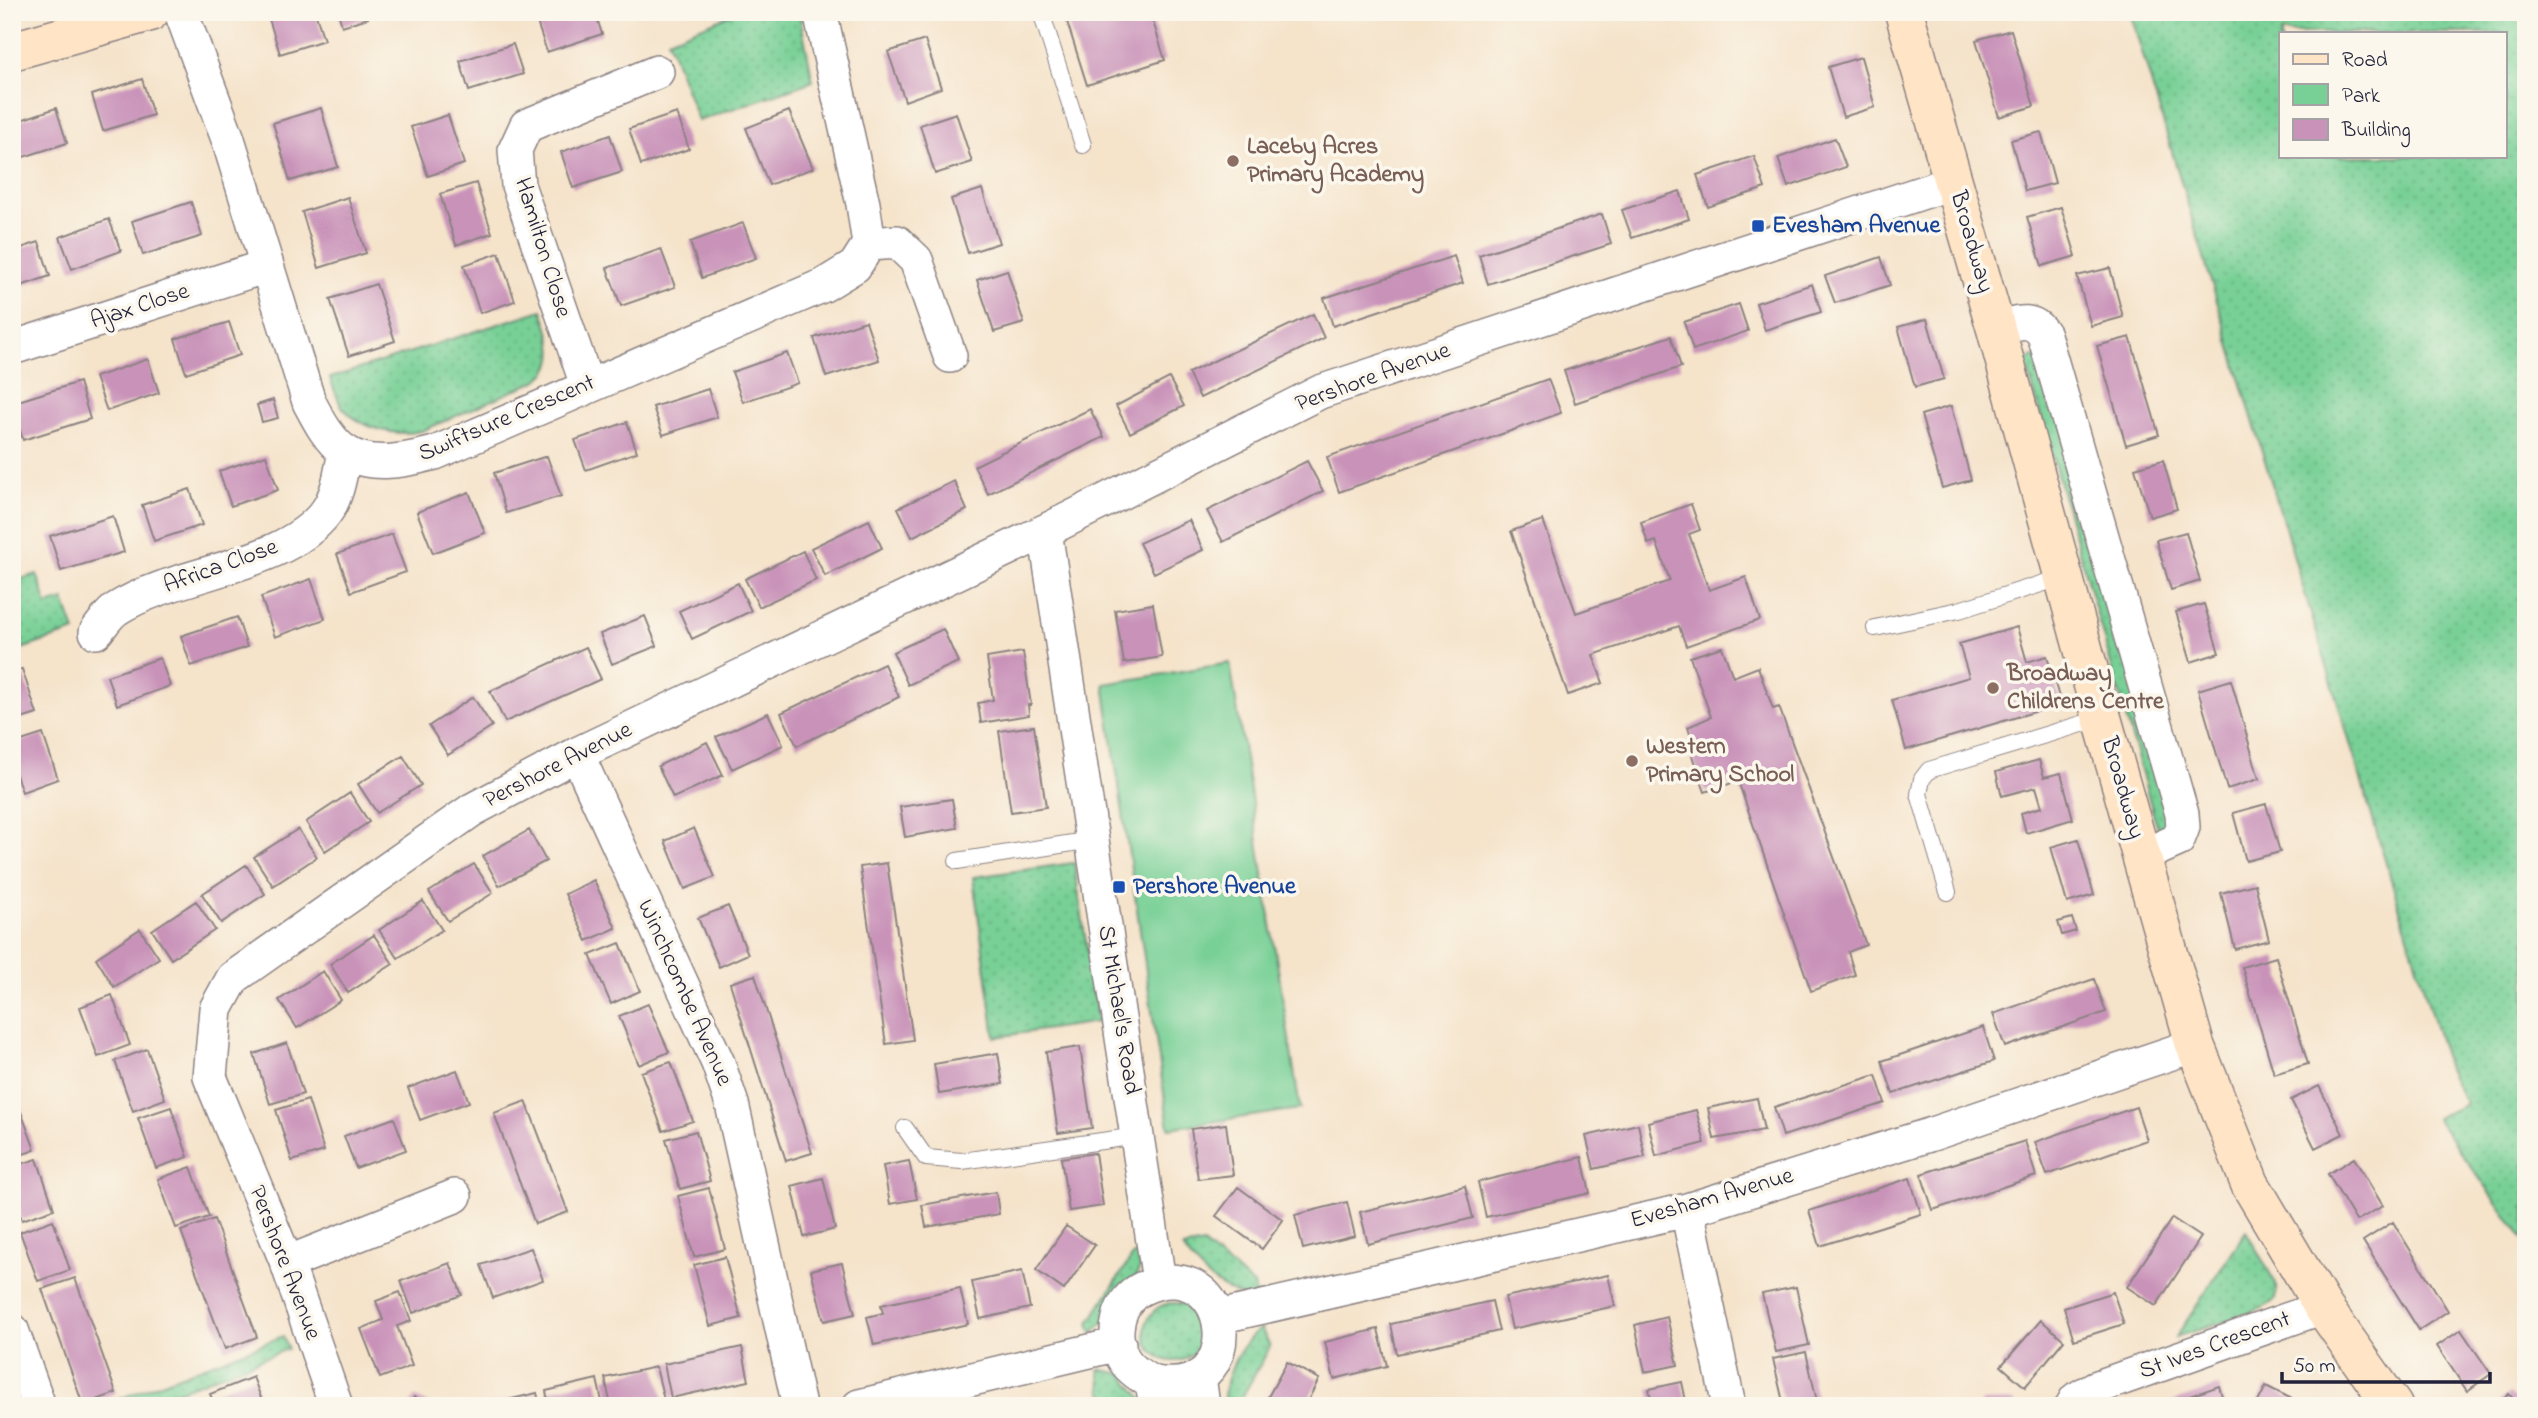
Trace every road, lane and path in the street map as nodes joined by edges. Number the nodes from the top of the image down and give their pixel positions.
1 (150, 12) edge
2 (181, 12) edge
3 (820, 12) edge
4 (1041, 12) edge
5 (1904, 12) edge
6 (12, 51) edge
7 (657, 72) dead end
8 (1083, 145) dead end
9 (1954, 182) junction
10 (869, 244) junction
11 (267, 266) junction
12 (1996, 329) junction
13 (12, 348) edge
14 (950, 356) dead end
15 (587, 386) junction
16 (345, 451) junction
17 (1045, 531) junction
18 (2063, 577) junction
19 (1875, 628) dead end
20 (96, 632) dead end
21 (2102, 718) junction
22 (578, 754) junction
23 (1092, 840) junction
24 (2142, 856) junction
25 (957, 861) dead end
26 (1948, 892) dead end
27 (2195, 1045) junction
28 (905, 1128) dead end
29 (1137, 1136) junction
30 (454, 1196) dead end
31 (1687, 1210) junction
32 (287, 1263) junction
33 (1159, 1281) junction
34 (2323, 1307) junction
35 (1219, 1317) junction
36 (12, 1331) edge
37 (1119, 1344) junction
38 (1201, 1391) edge
39 (1154, 1394) edge
40 (39, 1406) edge
41 (336, 1406) edge
42 (799, 1406) edge
43 (859, 1406) edge
44 (1728, 1406) edge
45 (2072, 1406) edge
46 (2393, 1406) edge

1 - 6 street
2 - 11 street
3 - 10 street
4 - 8 lane
5 - 9 street, Broadway
7 - 15 street, Hamilton Close
9 - 12 street, Broadway
9 - 17 street, Pershore Avenue
10 - 14 street
10 - 15 street, Swiftsure Crescent
11 - 13 street, Ajax Close
11 - 16 street
12 - 18 street, Broadway
12 - 24 street
15 - 16 street, Swiftsure Crescent
16 - 20 street, Africa Close
17 - 22 street, Pershore Avenue
17 - 23 street, St Michael's Road
18 - 19 lane
18 - 21 street, Broadway
21 - 24 street, Broadway
21 - 26 lane
22 - 32 street, Pershore Avenue
22 - 42 street, Winchcombe Avenue
23 - 25 lane
23 - 29 street, St Michael's Road
24 - 27 street, Broadway
27 - 31 street, Evesham Avenue
27 - 34 street, Broadway
28 - 29 lane
29 - 33 street, St Michael's Road
30 - 32 street
31 - 35 street, Evesham Avenue
31 - 44 street
32 - 41 street, Pershore Avenue
33 - 35 street
33 - 37 street
34 - 45 street, St Ives Crescent
34 - 46 street, Broadway
35 - 38 street
36 - 40 street
37 - 39 street
37 - 43 street
38 - 39 street

